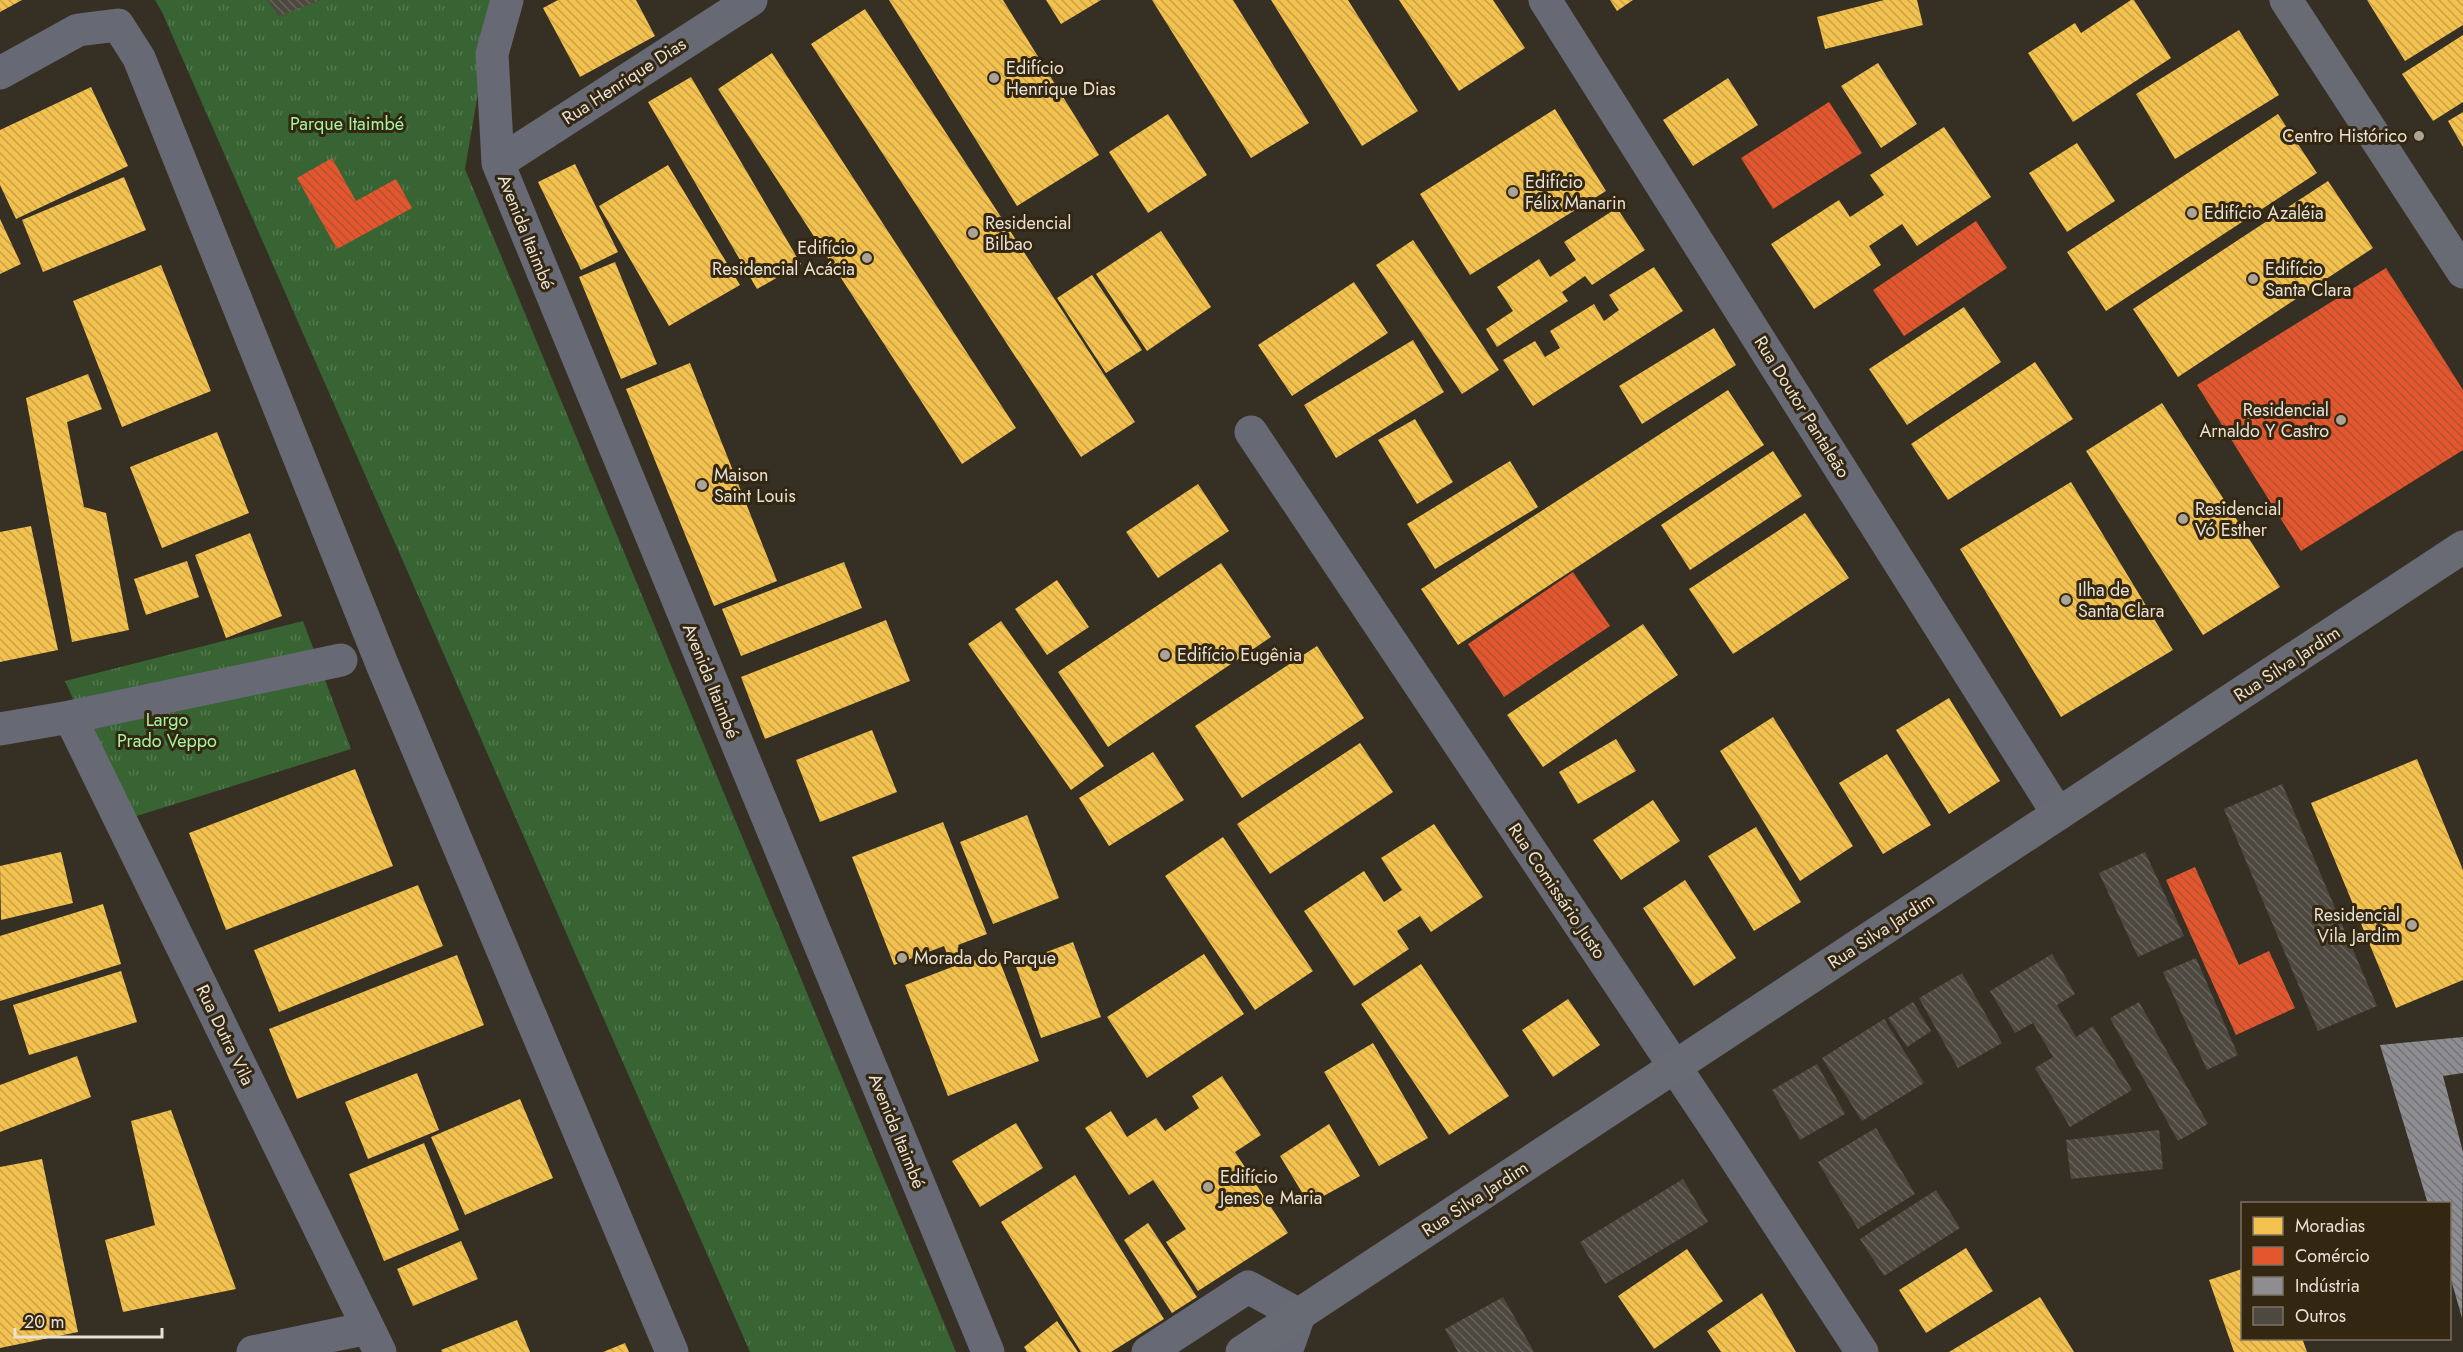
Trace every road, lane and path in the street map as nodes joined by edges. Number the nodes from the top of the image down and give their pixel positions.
1 (507, 0) edge
2 (751, 0) edge
3 (1545, 0) edge
4 (2286, 0) edge
5 (0, 73) edge
6 (498, 163) junction
7 (2463, 272) edge
8 (1251, 432) dead end
9 (2463, 547) edge
10 (340, 660) dead end
11 (70, 717) junction
12 (0, 729) edge
13 (2058, 814) junction
14 (1675, 1067) junction
15 (1299, 1315) junction
16 (374, 1340) edge
17 (253, 1352) edge
18 (672, 1352) edge
19 (988, 1352) edge
20 (1148, 1352) edge
21 (1242, 1352) edge
22 (1286, 1352) edge
23 (1862, 1352) edge

1 - 6 street, Avenida Itaimbé
2 - 6 street, Rua Henrique Dias
3 - 13 street, Rua Doutor Pantaleão
4 - 7 street
5 - 18 street
6 - 19 street, Avenida Itaimbé
8 - 14 street, Rua Comissário Justo
9 - 13 street, Rua Silva Jardim
10 - 11 street
11 - 12 street
11 - 16 street, Rua Dutra Vila
13 - 14 street, Rua Silva Jardim
14 - 15 street, Rua Silva Jardim
14 - 23 street, Rua Comissário Justo
15 - 20 street
15 - 21 street, Rua Silva Jardim
15 - 22 street
16 - 17 street

